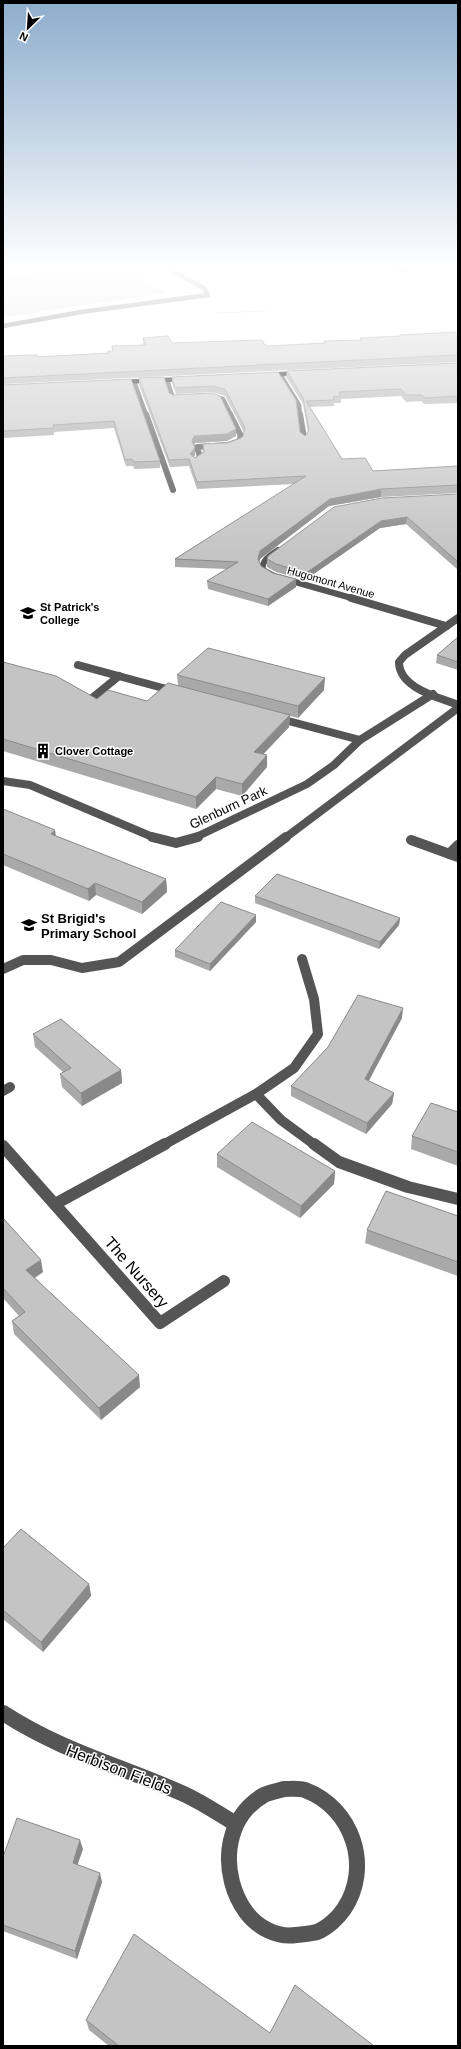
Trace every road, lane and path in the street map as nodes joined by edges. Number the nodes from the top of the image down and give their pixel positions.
1 (304, 373) edge
2 (280, 374) junction
3 (257, 375) edge
4 (189, 379) edge
5 (167, 380) junction
6 (134, 381) junction
7 (112, 382) edge
8 (205, 396) edge
9 (186, 397) edge
10 (304, 438) edge
11 (196, 461) edge
12 (173, 490) dead end
13 (283, 547) edge
14 (458, 618) edge
15 (446, 626) junction
16 (78, 665) dead end
17 (119, 676) junction
18 (180, 692) edge
19 (433, 694) junction
20 (92, 698) edge
21 (458, 706) edge
22 (270, 716) edge
23 (360, 740) junction
24 (3, 781) edge
25 (411, 840) dead end
26 (458, 845) edge
27 (449, 854) junction
28 (458, 858) edge
29 (302, 959) dead end
30 (3, 969) edge
31 (256, 1094) junction
32 (3, 1146) edge
33 (458, 1199) edge
34 (55, 1204) junction
35 (224, 1281) dead end
36 (3, 1713) edge
37 (236, 1824) junction

1 - 2 main road
2 - 3 main road
2 - 10 street
4 - 5 main road
5 - 6 main road
5 - 9 street
6 - 7 main road
6 - 12 street
8 - 11 street
13 - 15 street, Hugomont Avenue
14 - 15 street
15 - 19 street
16 - 17 street
17 - 18 street
17 - 20 street
19 - 21 street
19 - 23 street, Glenburn Park
21 - 30 street
22 - 23 street
23 - 24 street, Glenburn Park
25 - 27 street
26 - 27 street
27 - 28 street
29 - 31 street
31 - 33 street
31 - 34 street
32 - 34 street, The Nursery
34 - 35 street, The Nursery
36 - 37 street, Herbison Fields
37 - 37 street

